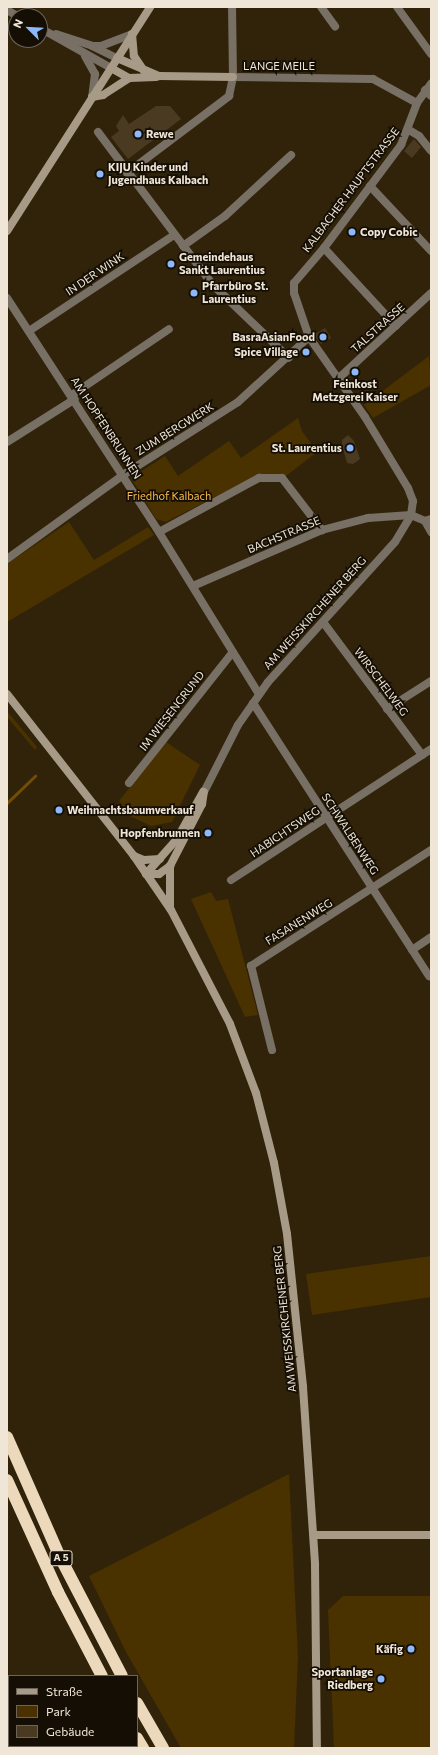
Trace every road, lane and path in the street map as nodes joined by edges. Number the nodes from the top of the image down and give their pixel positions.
1 (150, 7) edge
2 (232, 7) edge
3 (321, 7) edge
4 (397, 7) edge
5 (336, 26) dead end
6 (48, 30) edge
7 (48, 32) edge
8 (132, 34) junction
9 (92, 46) junction
10 (431, 54) edge
11 (85, 55) junction
12 (117, 58) junction
13 (111, 68) junction
14 (146, 73) junction
15 (159, 76) junction
16 (233, 77) junction
17 (130, 78) junction
18 (429, 90) edge
19 (92, 97) junction
20 (417, 103) junction
21 (409, 130) junction
22 (98, 132) dead end
23 (431, 151) edge
24 (291, 155) dead end
25 (127, 173) junction
26 (370, 186) junction
27 (7, 231) edge
28 (174, 234) junction
29 (183, 246) junction
30 (324, 248) junction
31 (431, 251) edge
32 (431, 293) edge
33 (7, 298) edge
34 (396, 326) junction
35 (169, 329) dead end
36 (29, 331) junction
37 (309, 337) junction
38 (289, 358) junction
39 (339, 378) junction
40 (73, 397) junction
41 (7, 442) edge
42 (123, 475) junction
43 (411, 515) junction
44 (428, 520) edge
45 (322, 530) junction
46 (159, 532) junction
47 (431, 532) edge
48 (7, 559) edge
49 (193, 586) junction
50 (323, 622) junction
51 (233, 652) junction
52 (431, 682) edge
53 (7, 694) edge
54 (259, 694) junction
55 (253, 703) junction
56 (387, 710) junction
57 (431, 749) edge
58 (422, 755) junction
59 (129, 784) dead end
60 (204, 792) junction
61 (327, 817) junction
62 (431, 850) edge
63 (134, 856) junction
64 (160, 859) junction
65 (170, 866) junction
66 (146, 874) junction
67 (231, 880) dead end
68 (372, 888) junction
69 (170, 910) junction
70 (431, 937) edge
71 (412, 950) junction
72 (429, 976) dead end
73 (272, 1050) dead end
74 (7, 1437) edge
75 (7, 1480) edge
76 (314, 1535) junction
77 (431, 1535) edge
78 (101, 1675) edge
79 (121, 1675) edge
80 (138, 1705) edge
81 (163, 1748) edge
82 (317, 1748) edge

1 - 8 main road
2 - 16 street
3 - 5 street
4 - 10 street
6 - 9 street
7 - 11 street
8 - 9 street
8 - 12 main road
8 - 14 main road
9 - 12 street
11 - 13 street
11 - 19 street
12 - 13 main road
12 - 14 main road
13 - 17 main road
13 - 19 main road
14 - 15 main road
15 - 16 main road
15 - 17 main road
16 - 20 street, LANGE MEILE
16 - 25 street, LANGE MEILE
17 - 19 main road
18 - 20 street, KALBACHER HAUPTSTRASSE
19 - 27 main road
20 - 21 street, KALBACHER HAUPTSTRASSE
21 - 23 street
21 - 26 street, KALBACHER HAUPTSTRASSE
22 - 25 street
24 - 29 street
25 - 28 street
26 - 30 street, KALBACHER HAUPTSTRASSE
26 - 31 street
28 - 29 street
28 - 36 street, IN DER WINK
29 - 38 street
30 - 34 street
30 - 37 street, KALBACHER HAUPTSTRASSE
32 - 34 street, TALSTRASSE
33 - 36 street, AM HOPFENBRUNNEN
34 - 39 street, TALSTRASSE
35 - 40 street
36 - 40 street, AM HOPFENBRUNNEN
37 - 38 street, ZUM BERGWERK
37 - 39 street, KALBACHER HAUPTSTRASSE
38 - 42 street, ZUM BERGWERK
39 - 43 street, KALBACHER HAUPTSTRASSE
40 - 41 street
40 - 42 street, AM HOPFENBRUNNEN
42 - 46 street, AM HOPFENBRUNNEN
42 - 48 street, ZUM BERGWERK
43 - 44 street
43 - 45 street, BACHSTRASSE
43 - 50 street, AM WEISSKIRCHENER BERG
44 - 47 street
45 - 46 street
45 - 49 street, BACHSTRASSE
46 - 49 street, AM HOPFENBRUNNEN
49 - 51 street, AM HOPFENBRUNNEN
50 - 54 street, AM WEISSKIRCHENER BERG
50 - 56 street, WIRSCHELWEG
51 - 54 street, AM HOPFENBRUNNEN
51 - 59 street, IM WIESENGRUND
52 - 56 street
53 - 63 main road
54 - 55 street, AM WEISSKIRCHENER BERG
55 - 60 street, AM WEISSKIRCHENER BERG
55 - 61 street, SCHWALBENWEG
56 - 58 street, WIRSCHELWEG
57 - 58 street, HABICHTSWEG
58 - 61 street, HABICHTSWEG
60 - 64 main road, AM WEISSKIRCHENER BERG
60 - 65 main road, AM WEISSKIRCHENER BERG
61 - 67 street, HABICHTSWEG
61 - 68 street, SCHWALBENWEG
62 - 68 street, FASANENWEG
63 - 64 main road
63 - 66 main road
64 - 66 main road, AM WEISSKIRCHENER BERG
65 - 66 main road
65 - 69 main road, AM WEISSKIRCHENER BERG
66 - 69 main road, AM WEISSKIRCHENER BERG
68 - 71 street, SCHWALBENWEG
68 - 73 street, FASANENWEG
69 - 76 main road, AM WEISSKIRCHENER BERG
70 - 71 street
71 - 72 street, SCHWALBENWEG
74 - 79 highway, A 5
75 - 78 highway, A 5
76 - 77 main road
76 - 82 main road, AM WEISSKIRCHENER BERG
80 - 81 highway

